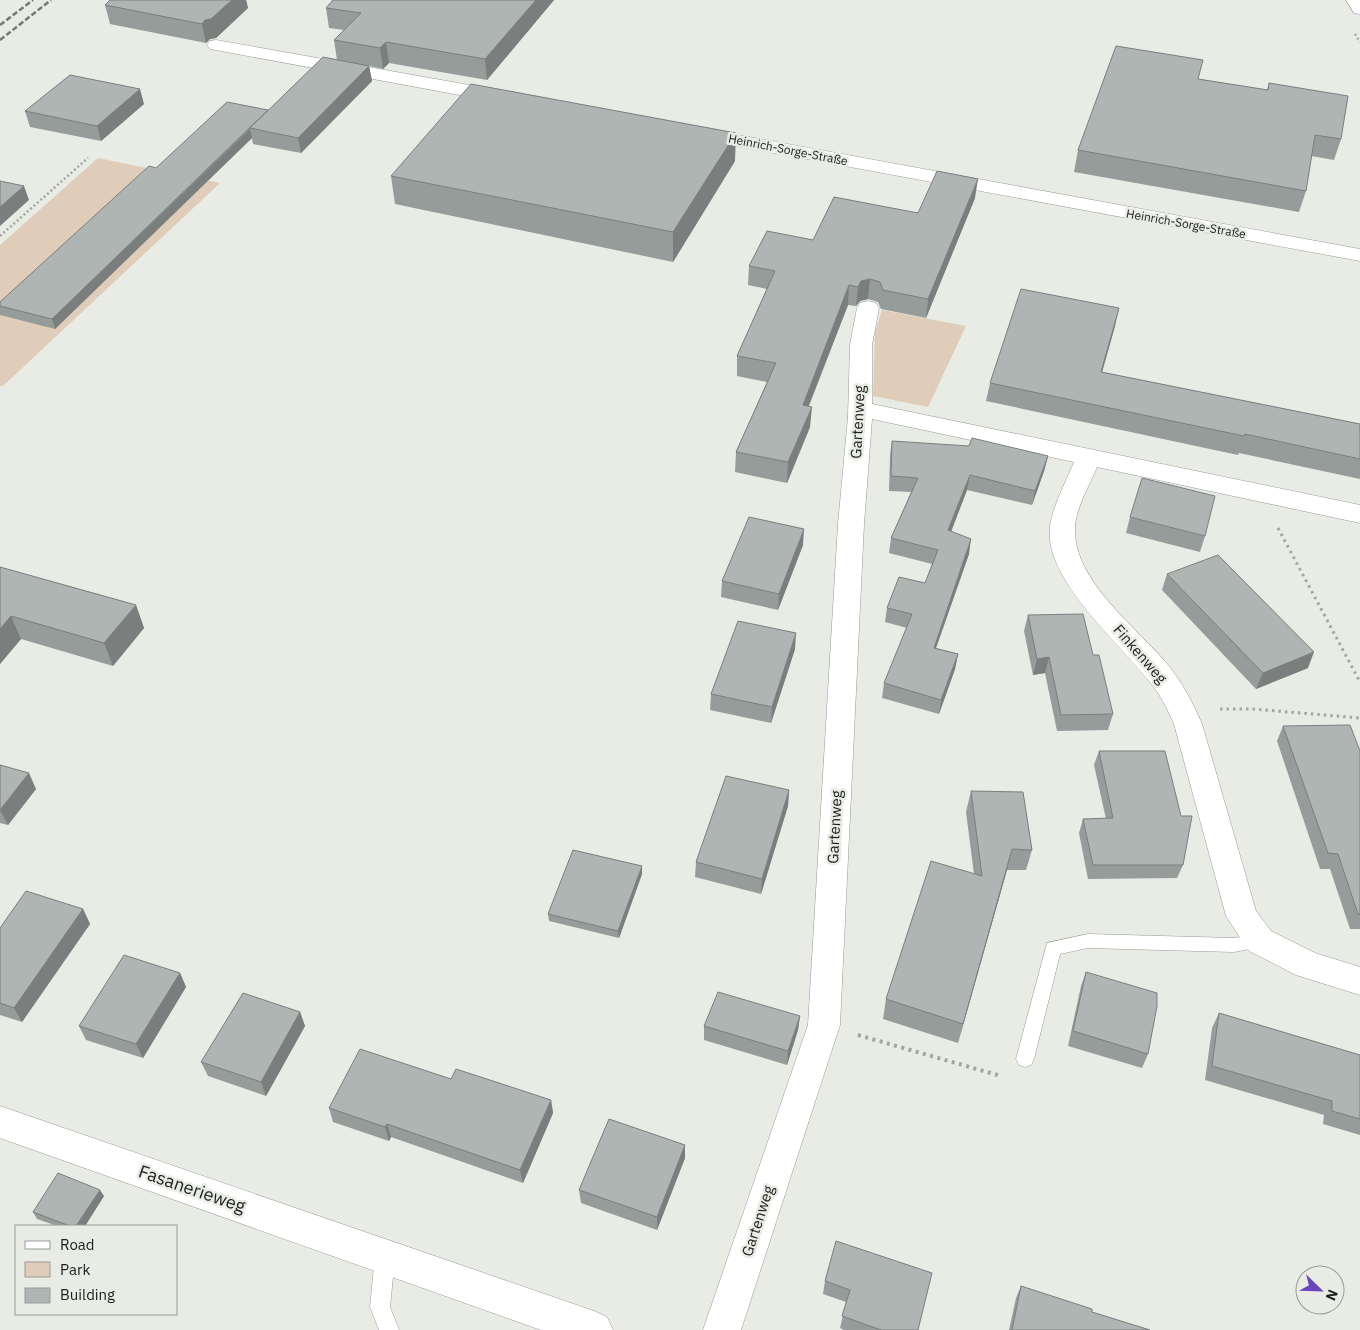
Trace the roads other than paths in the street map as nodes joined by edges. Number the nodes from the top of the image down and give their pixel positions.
1 (1355, 0) edge
2 (1360, 9) edge
3 (216, 45) dead end
4 (520, 100) edge
5 (686, 131) edge
6 (1360, 256) edge
7 (868, 308) dead end
8 (860, 410) junction
9 (1088, 458) junction
10 (1360, 514) edge
11 (1260, 941) junction
12 (1360, 981) edge
13 (1026, 1059) road end
14 (0, 1122) edge
15 (385, 1256) junction
16 (389, 1330) edge
17 (594, 1330) edge
18 (722, 1330) edge

1 - 2 street
3 - 4 street
5 - 6 street, Heinrich-Sorge-Straße
7 - 8 street, Gartenweg
8 - 9 street
8 - 18 street, Gartenweg
9 - 10 street
9 - 11 street, Finkenweg
11 - 12 street, Finkenweg
11 - 13 lane
14 - 15 street, Fasanerieweg
15 - 16 lane
15 - 17 street, Fasanerieweg

